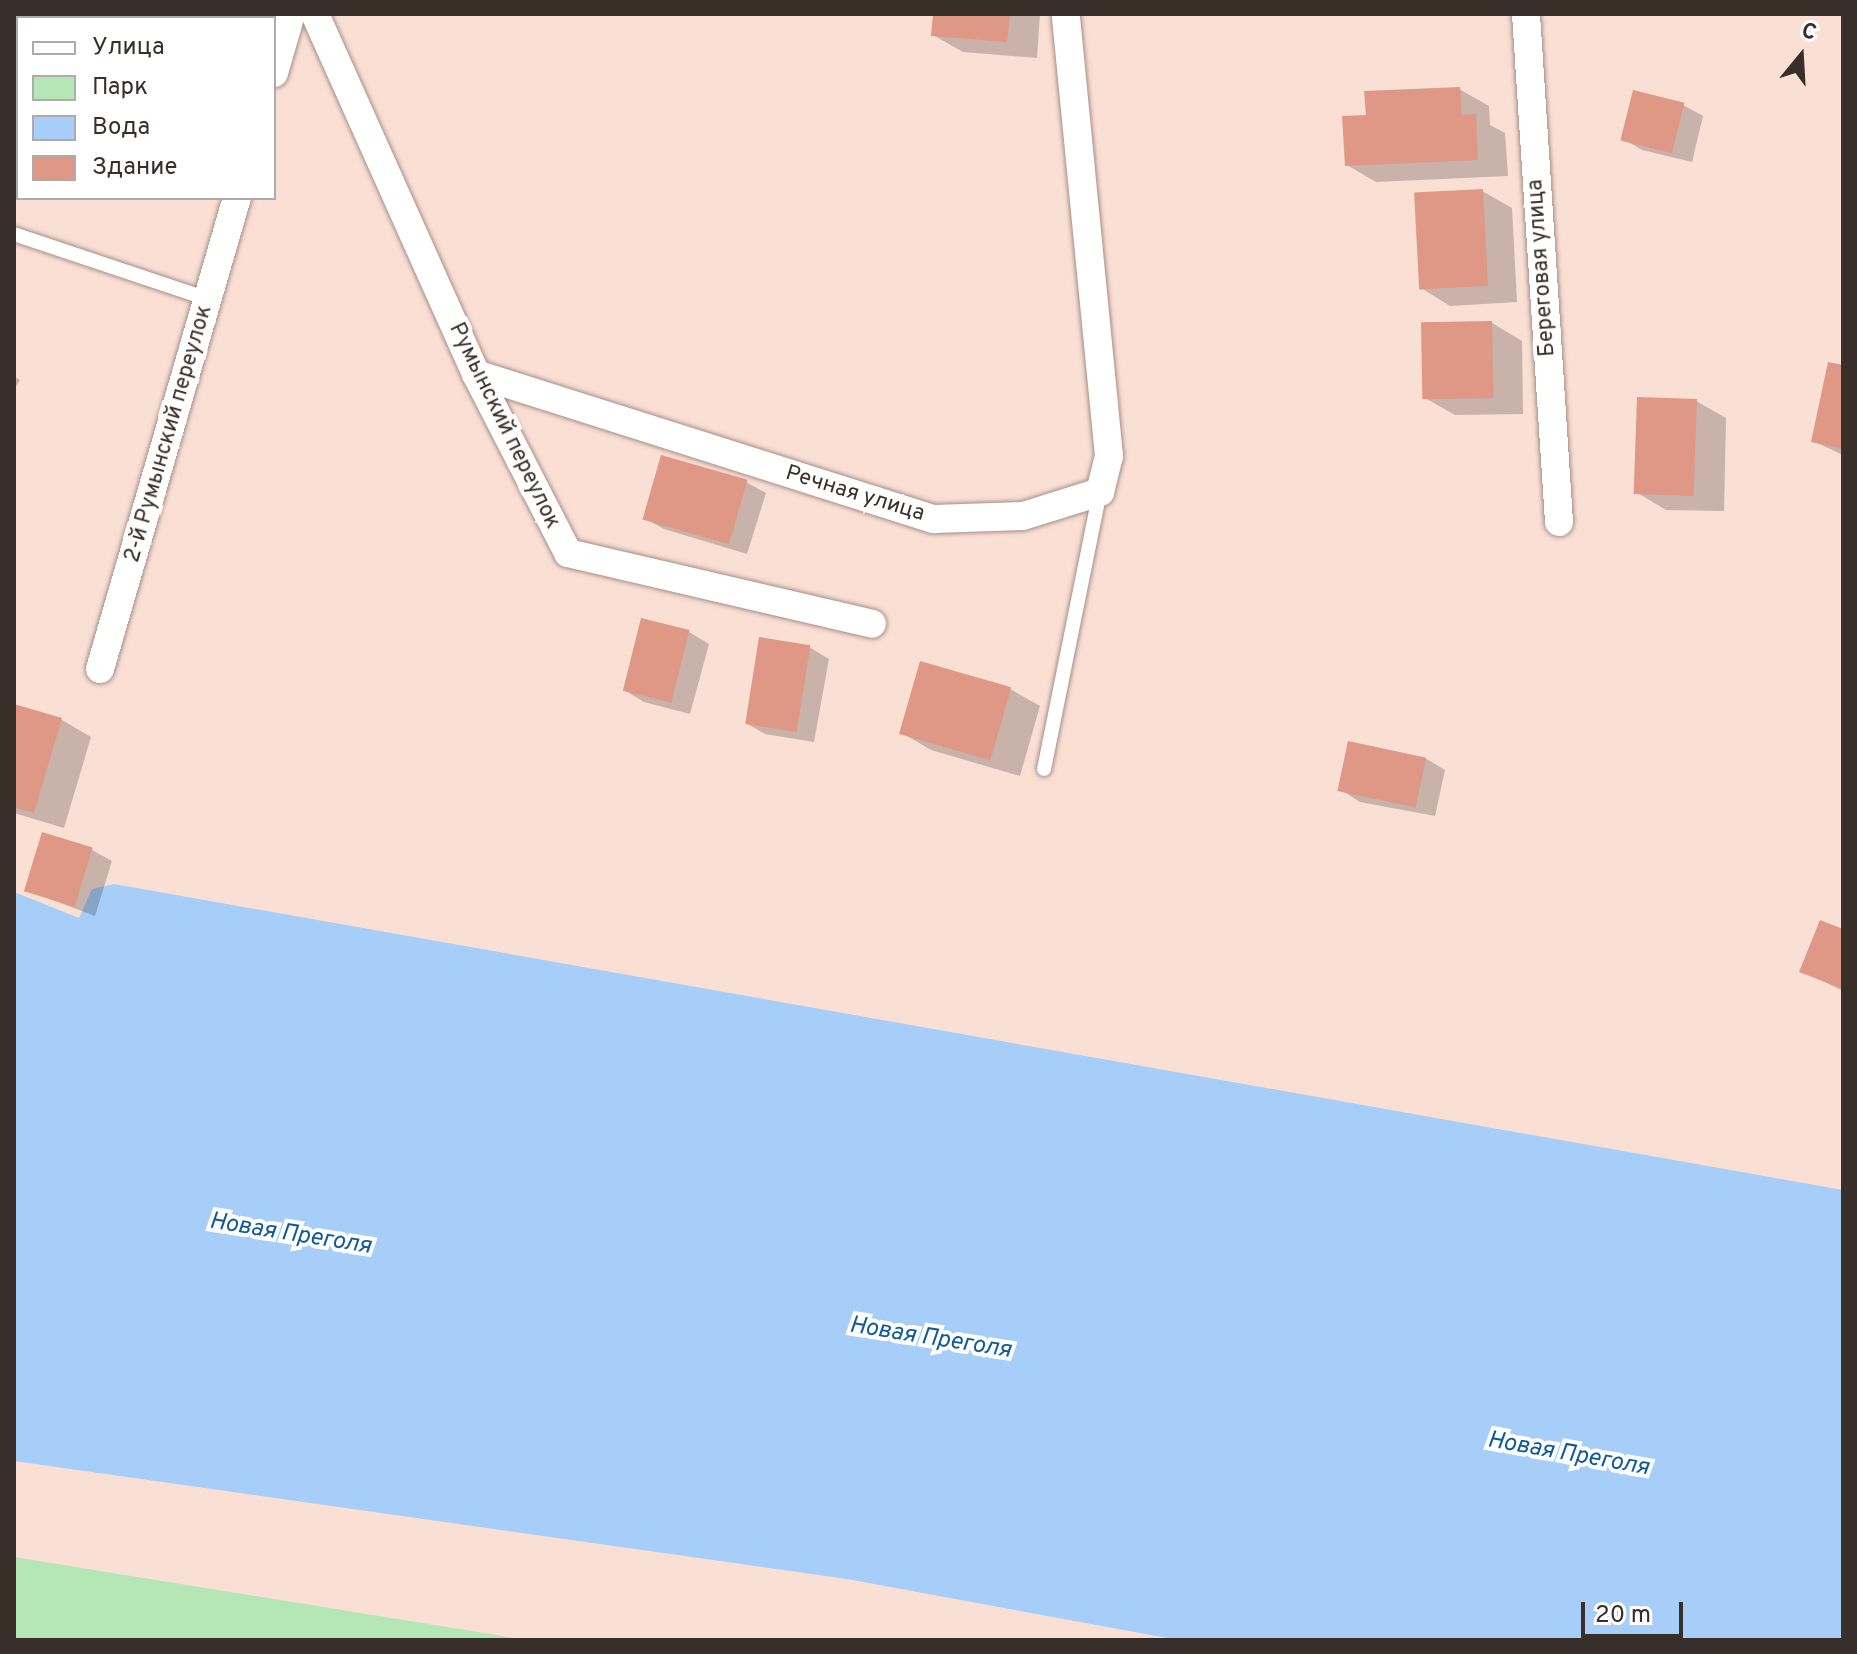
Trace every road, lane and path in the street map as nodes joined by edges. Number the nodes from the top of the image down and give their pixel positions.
1 (291, 14) edge
2 (315, 14) edge
3 (1066, 14) edge
4 (1526, 14) edge
5 (276, 66) edge
6 (236, 200) edge
7 (14, 234) edge
8 (208, 299) junction
9 (476, 374) junction
10 (1100, 492) junction
11 (1559, 522) dead end
12 (872, 624) dead end
13 (100, 669) dead end
14 (1044, 769) dead end

1 - 5 street
2 - 9 street, Румынский переулок
3 - 10 street
4 - 11 street, Береговая улица
6 - 8 street, 2-й Румынский переулок
7 - 8 lane
8 - 13 street, 2-й Румынский переулок
9 - 10 street, Речная улица
9 - 12 street, Румынский переулок
10 - 14 lane

